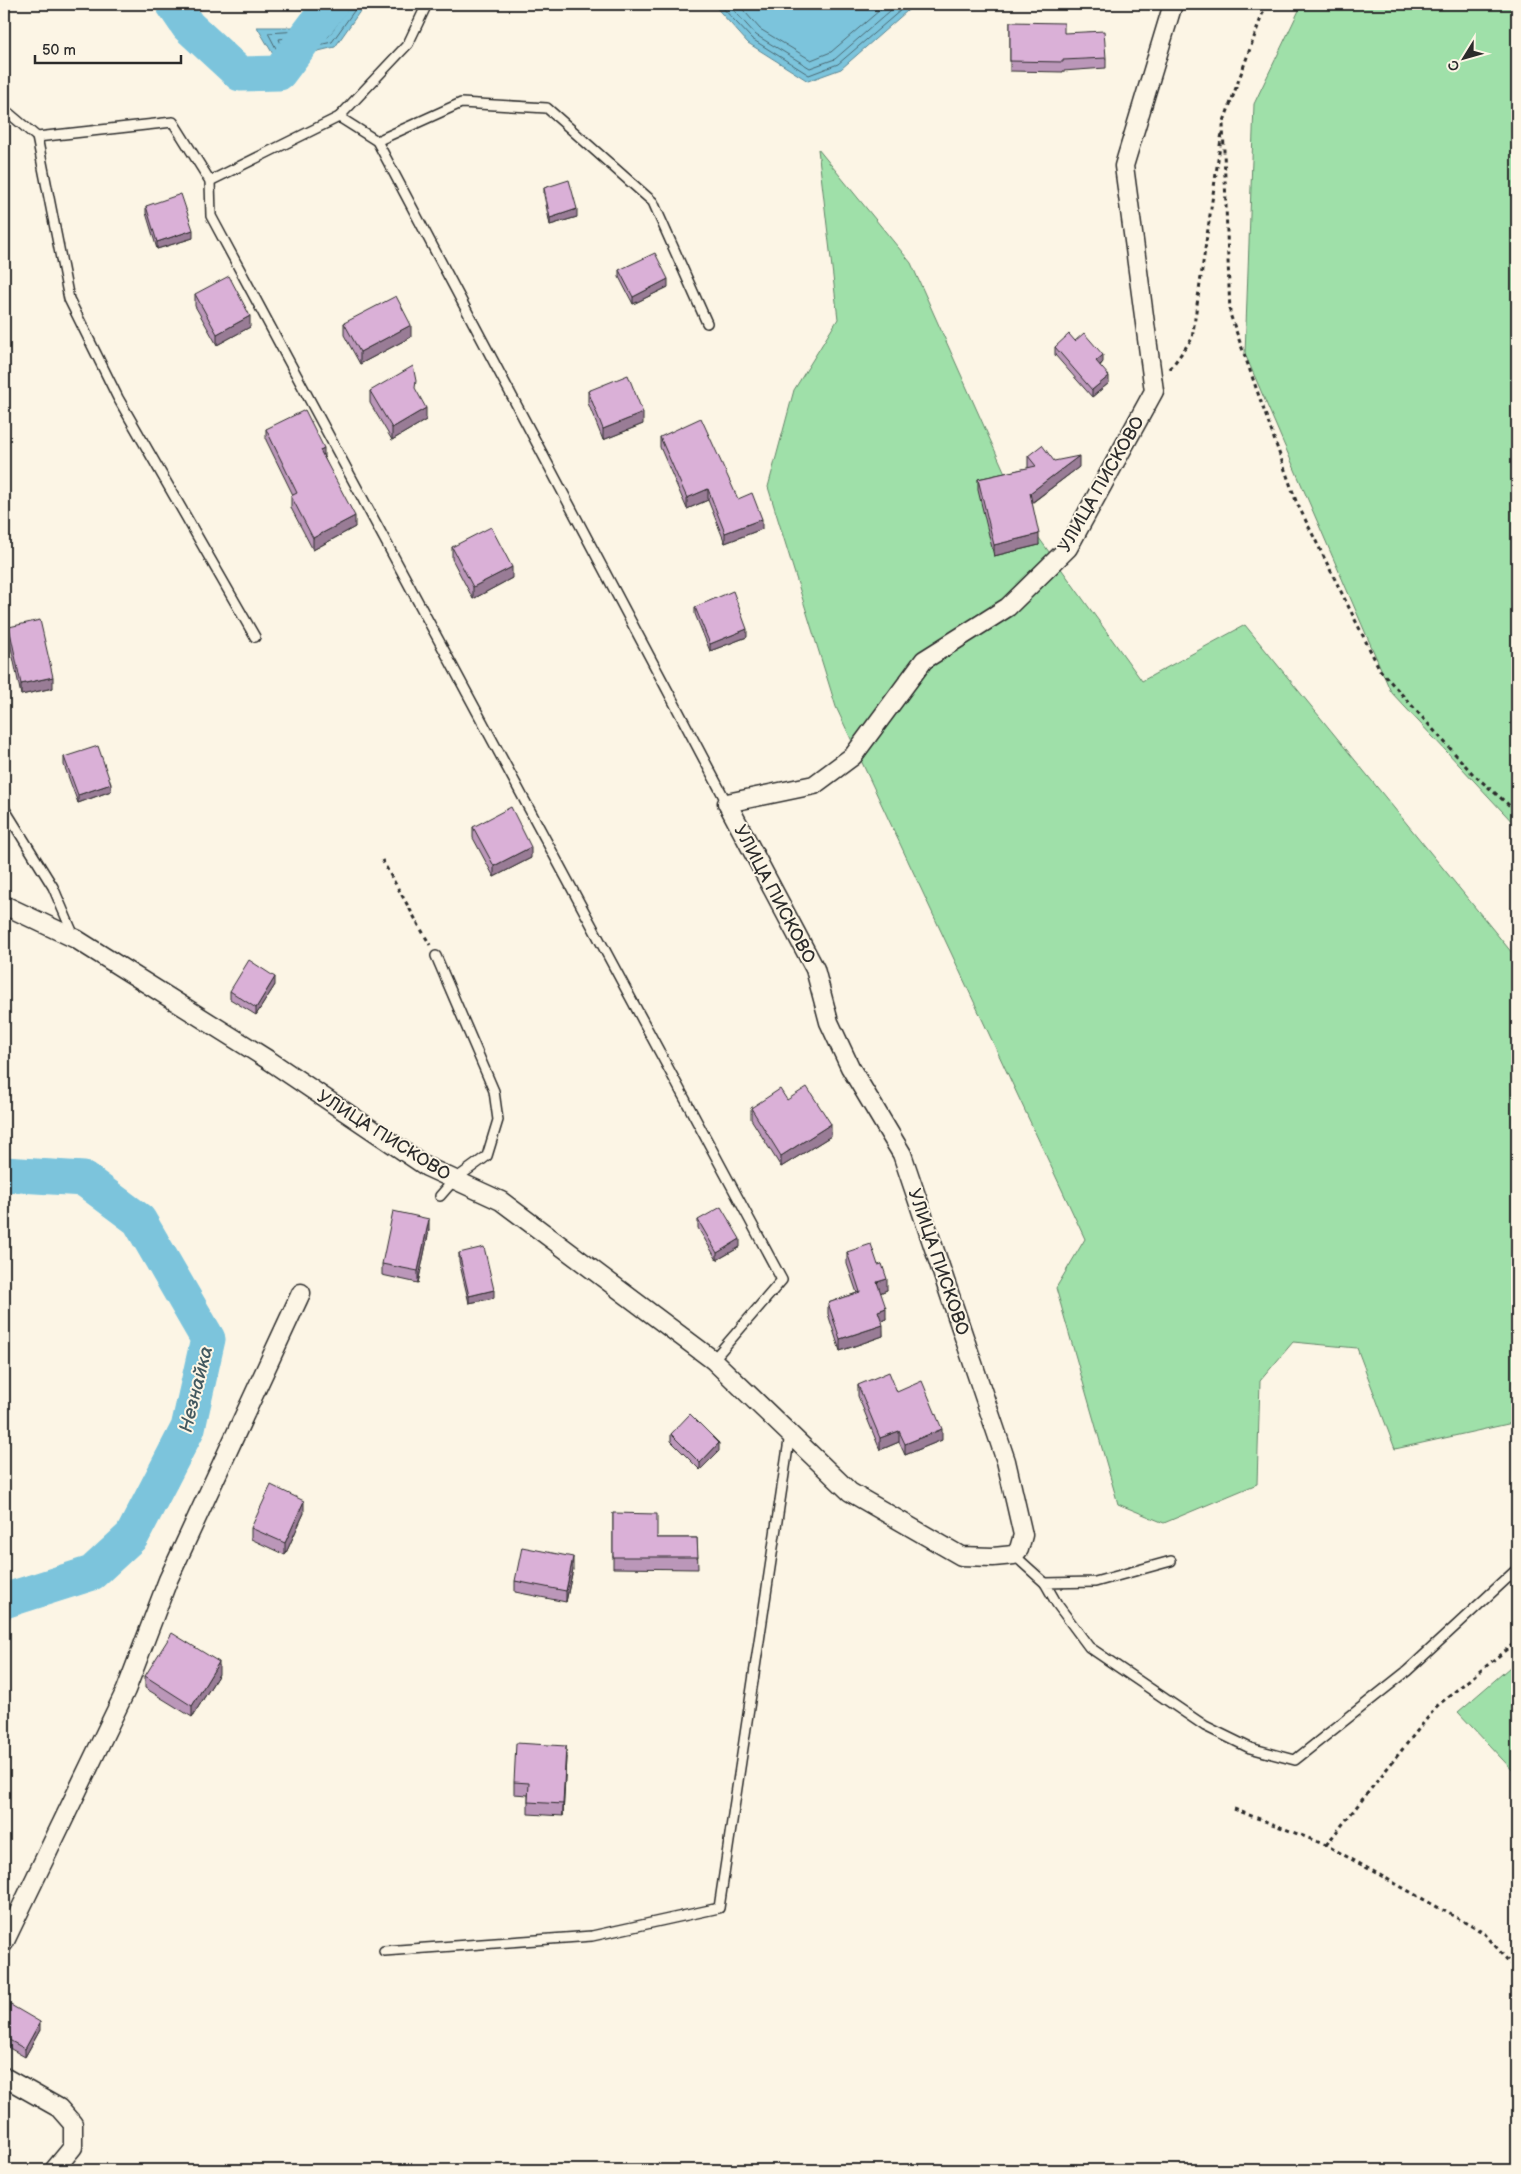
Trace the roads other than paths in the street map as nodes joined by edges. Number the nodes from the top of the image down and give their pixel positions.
1 (427, 4) edge
2 (1173, 4) edge
3 (4, 109) edge
4 (339, 117) junction
5 (36, 137) junction
6 (377, 140) junction
7 (210, 181) junction
8 (707, 323) dead end
9 (255, 637) dead end
10 (727, 803) junction
11 (4, 808) edge
12 (4, 905) edge
13 (76, 939) junction
14 (436, 956) road end
15 (454, 1180) junction
16 (440, 1196) dead end
17 (301, 1293) dead end
18 (713, 1360) junction
19 (790, 1432) junction
20 (1014, 1555) junction
21 (1171, 1561) dead end
22 (1515, 1571) dead end
23 (1046, 1583) junction
24 (4, 1943) edge
25 (384, 1950) dead end
26 (4, 2077) edge
27 (54, 2170) edge

1 - 4 lane
2 - 10 street, УЛИЦА ПИСКОВО
3 - 5 lane
4 - 6 lane
4 - 7 lane
5 - 7 lane
5 - 9 lane
6 - 8 lane
6 - 10 lane
7 - 18 lane
10 - 20 street, УЛИЦА ПИСКОВО
11 - 13 lane
12 - 13 street, УЛИЦА ПИСКОВО
13 - 15 street, УЛИЦА ПИСКОВО
14 - 15 lane
15 - 16 lane
15 - 18 street, УЛИЦА ПИСКОВО
17 - 24 street
18 - 19 street, УЛИЦА ПИСКОВО
19 - 20 street, УЛИЦА ПИСКОВО
19 - 25 lane
20 - 23 lane
21 - 23 lane
22 - 23 lane
26 - 27 street

